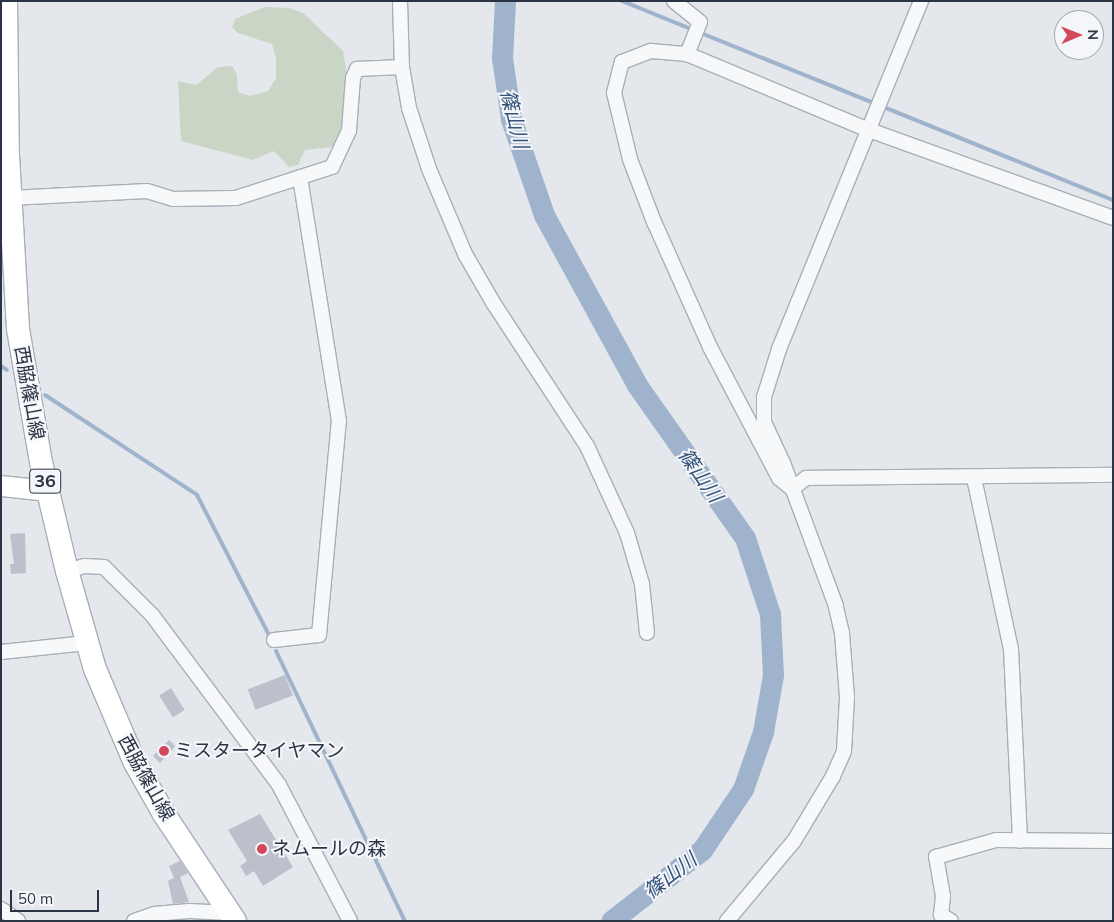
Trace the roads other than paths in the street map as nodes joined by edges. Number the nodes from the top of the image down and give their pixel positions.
1 (6, 1) edge
2 (400, 1) edge
3 (674, 1) edge
4 (921, 1) edge
5 (687, 54) junction
6 (402, 68) junction
7 (869, 130) junction
8 (300, 177) junction
9 (10, 198) junction
10 (1113, 218) edge
11 (1113, 475) edge
12 (974, 478) junction
13 (1, 486) edge
14 (792, 489) junction
15 (48, 491) junction
16 (67, 571) junction
17 (647, 633) dead end
18 (274, 640) dead end
19 (87, 643) junction
20 (1, 652) edge
21 (1020, 841) junction
22 (1113, 841) edge
23 (1, 909) edge
24 (232, 917) edge
25 (18, 921) edge
26 (134, 921) edge
27 (350, 921) edge
28 (727, 921) edge
29 (951, 921) edge

1 - 9 main road, 西脇篠山線 / 36
2 - 6 street
3 - 5 street
4 - 7 street
5 - 7 street
5 - 14 street
6 - 8 street
6 - 17 street
7 - 10 street
7 - 14 street
8 - 9 street
8 - 18 street
9 - 15 main road, 西脇篠山線 / 36
11 - 12 street
12 - 14 street
12 - 21 street
13 - 15 main road
14 - 28 street
15 - 16 main road, 西脇篠山線 / 36
16 - 19 main road, 西脇篠山線 / 36
16 - 27 street
19 - 20 street
19 - 24 main road, 西脇篠山線 / 36
21 - 22 street
21 - 29 street
23 - 25 street
24 - 26 street

